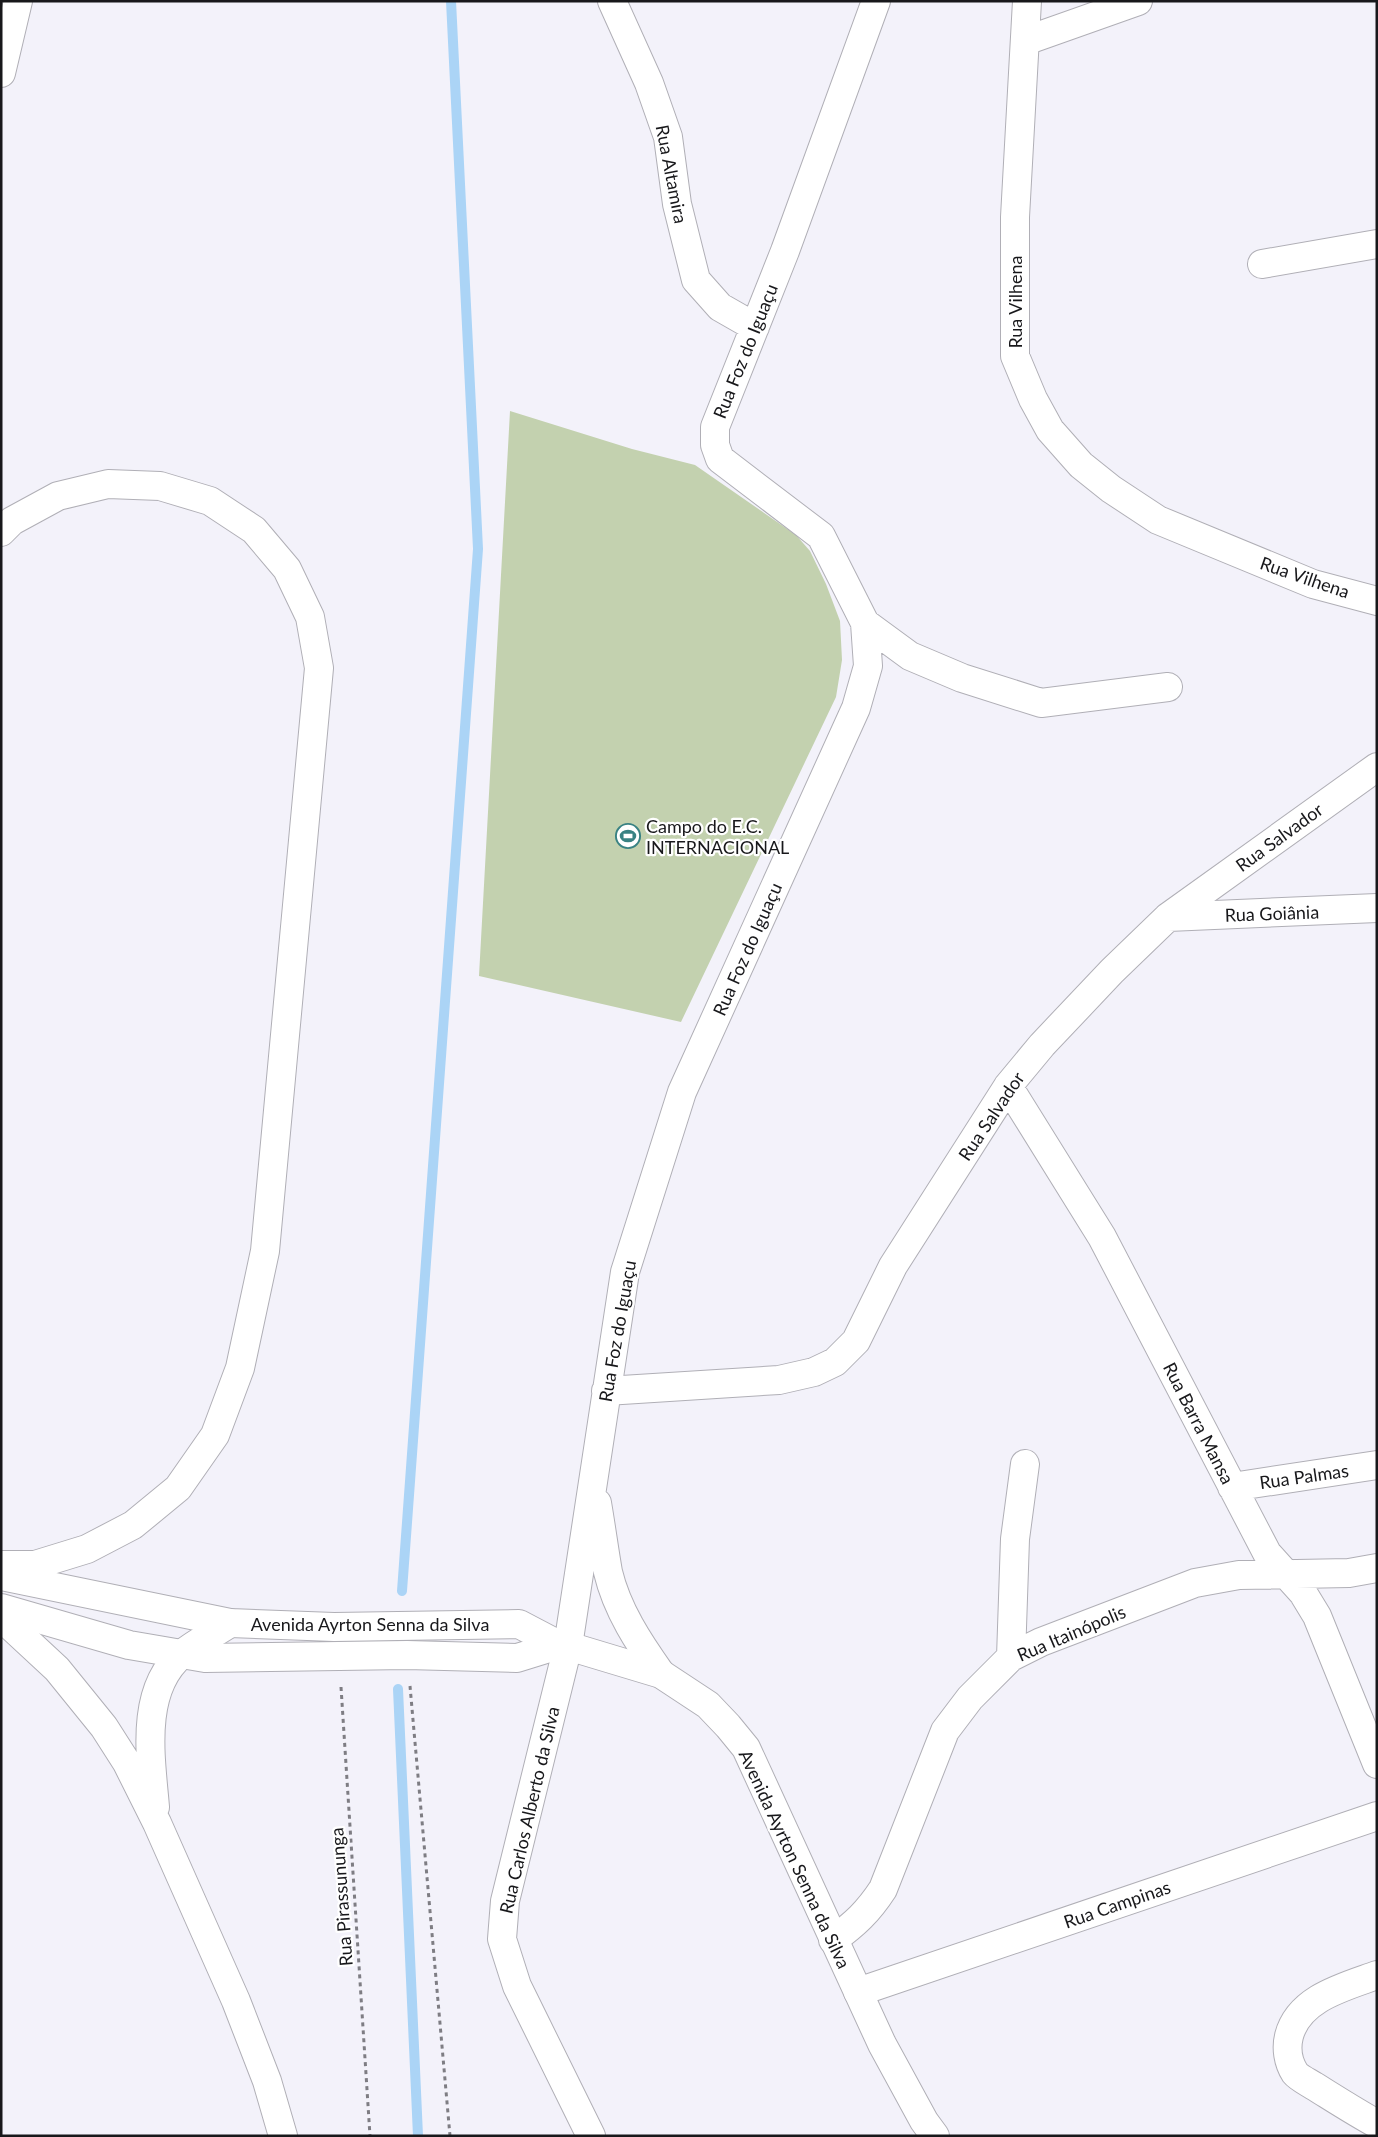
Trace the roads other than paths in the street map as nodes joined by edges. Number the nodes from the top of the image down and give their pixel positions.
1 (18, 1) edge
2 (612, 1) edge
3 (876, 1) edge
4 (1027, 1) edge
5 (1138, 1) edge
6 (1025, 41) junction
7 (1, 73) edge
8 (1377, 244) edge
9 (1262, 264) dead end
10 (755, 327) junction
11 (1, 532) edge
12 (1377, 601) edge
13 (865, 623) junction
14 (1168, 687) dead end
15 (1377, 767) edge
16 (1377, 908) edge
17 (1168, 917) junction
18 (1008, 1086) junction
19 (606, 1391) junction
20 (1025, 1464) dead end
21 (1377, 1465) edge
22 (593, 1477) junction
23 (1232, 1487) junction
24 (1, 1565) edge
25 (1377, 1568) edge
26 (1285, 1574) junction
27 (1, 1576) edge
28 (1, 1608) edge
29 (1, 1617) edge
30 (230, 1623) junction
31 (564, 1646) junction
32 (181, 1655) junction
33 (1011, 1657) junction
34 (661, 1674) junction
35 (1377, 1764) edge
36 (1377, 1816) edge
37 (157, 1824) junction
38 (833, 1940) junction
39 (1377, 1975) edge
40 (858, 1992) junction
41 (1377, 2124) edge
42 (283, 2136) edge
43 (591, 2136) edge
44 (935, 2136) edge

1 - 7 main road
2 - 10 main road, Rua Altamira
3 - 10 main road, Rua Foz do Iguaçu
4 - 6 main road, Rua Vilhena
5 - 6 main road
6 - 12 main road, Rua Vilhena
8 - 9 main road
10 - 13 main road, Rua Foz do Iguaçu
11 - 24 main road
13 - 14 main road
13 - 19 main road, Rua Foz do Iguaçu
15 - 17 main road, Rua Salvador
16 - 17 main road, Rua Goiânia
17 - 18 main road, Rua Salvador
18 - 19 main road, Rua Salvador
18 - 23 main road, Rua Barra Mansa
19 - 22 main road, Rua Foz do Iguaçu
20 - 33 main road
21 - 23 main road, Rua Palmas
22 - 31 main road, Rua Foz do Iguaçu
22 - 34 main road, Rua Foz do Iguaçu
23 - 26 main road, Rua Barra Mansa
25 - 26 main road, Rua Itainópolis
26 - 33 main road, Rua Itainópolis
26 - 35 main road, Rua Barra Mansa
27 - 30 main road, Avenida Ayrton Senna da Silva
28 - 32 main road, Avenida Ayrton Senna da Silva
29 - 37 main road
30 - 31 main road, Avenida Ayrton Senna da Silva
30 - 32 main road
31 - 32 main road, Avenida Ayrton Senna da Silva
31 - 34 main road, Avenida Ayrton Senna da Silva
31 - 43 main road, Rua Carlos Alberto da Silva
32 - 37 main road
33 - 38 main road, Rua Itainópolis
34 - 38 main road, Avenida Ayrton Senna da Silva
36 - 40 main road, Rua Campinas
37 - 42 main road
38 - 40 main road, Avenida Ayrton Senna da Silva
39 - 41 main road
40 - 44 main road, Avenida Ayrton Senna da Silva

